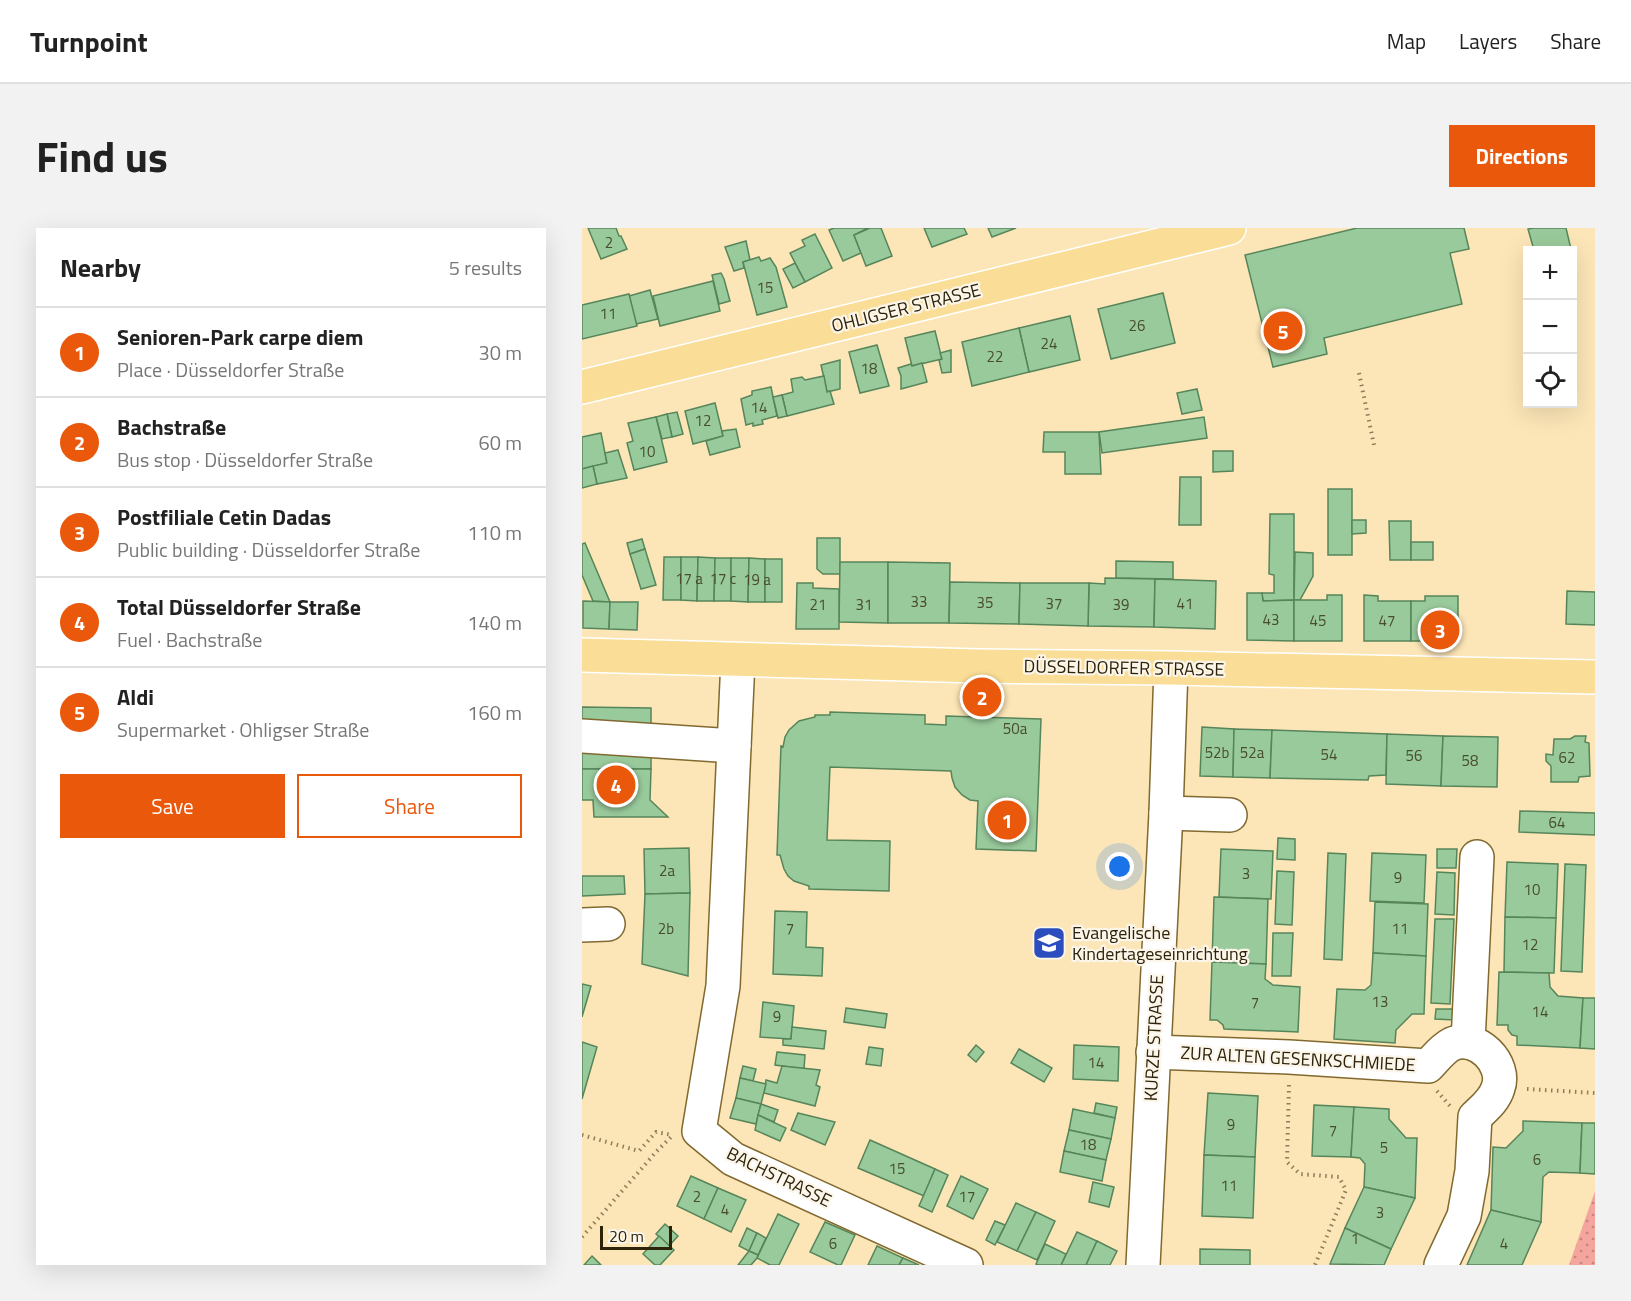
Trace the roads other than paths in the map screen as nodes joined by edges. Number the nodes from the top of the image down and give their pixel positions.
1 (1229, 228) edge
2 (582, 387) edge
3 (582, 655) edge
4 (738, 660) junction
5 (1171, 668) junction
6 (1595, 677) edge
7 (582, 736) edge
8 (734, 746) junction
9 (1166, 813) junction
10 (1230, 815) dead end
11 (1477, 857) dead end
12 (1468, 1042) junction
13 (1153, 1052) junction
14 (966, 1265) edge
15 (1143, 1265) edge
16 (1442, 1265) edge

1 - 2 main road, OHLIGSER STRASSE
3 - 4 main road, DÜSSELDORFER STRASSE
4 - 5 main road, DÜSSELDORFER STRASSE
4 - 8 street
5 - 6 main road, DÜSSELDORFER STRASSE
5 - 9 street, KURZE STRASSE
7 - 8 street
8 - 14 street, BACHSTRASSE
9 - 10 street
9 - 13 street, KURZE STRASSE
11 - 12 street
12 - 13 street, ZUR ALTEN GESENKSCHMIEDE
12 - 16 street
13 - 15 street, KURZE STRASSE

